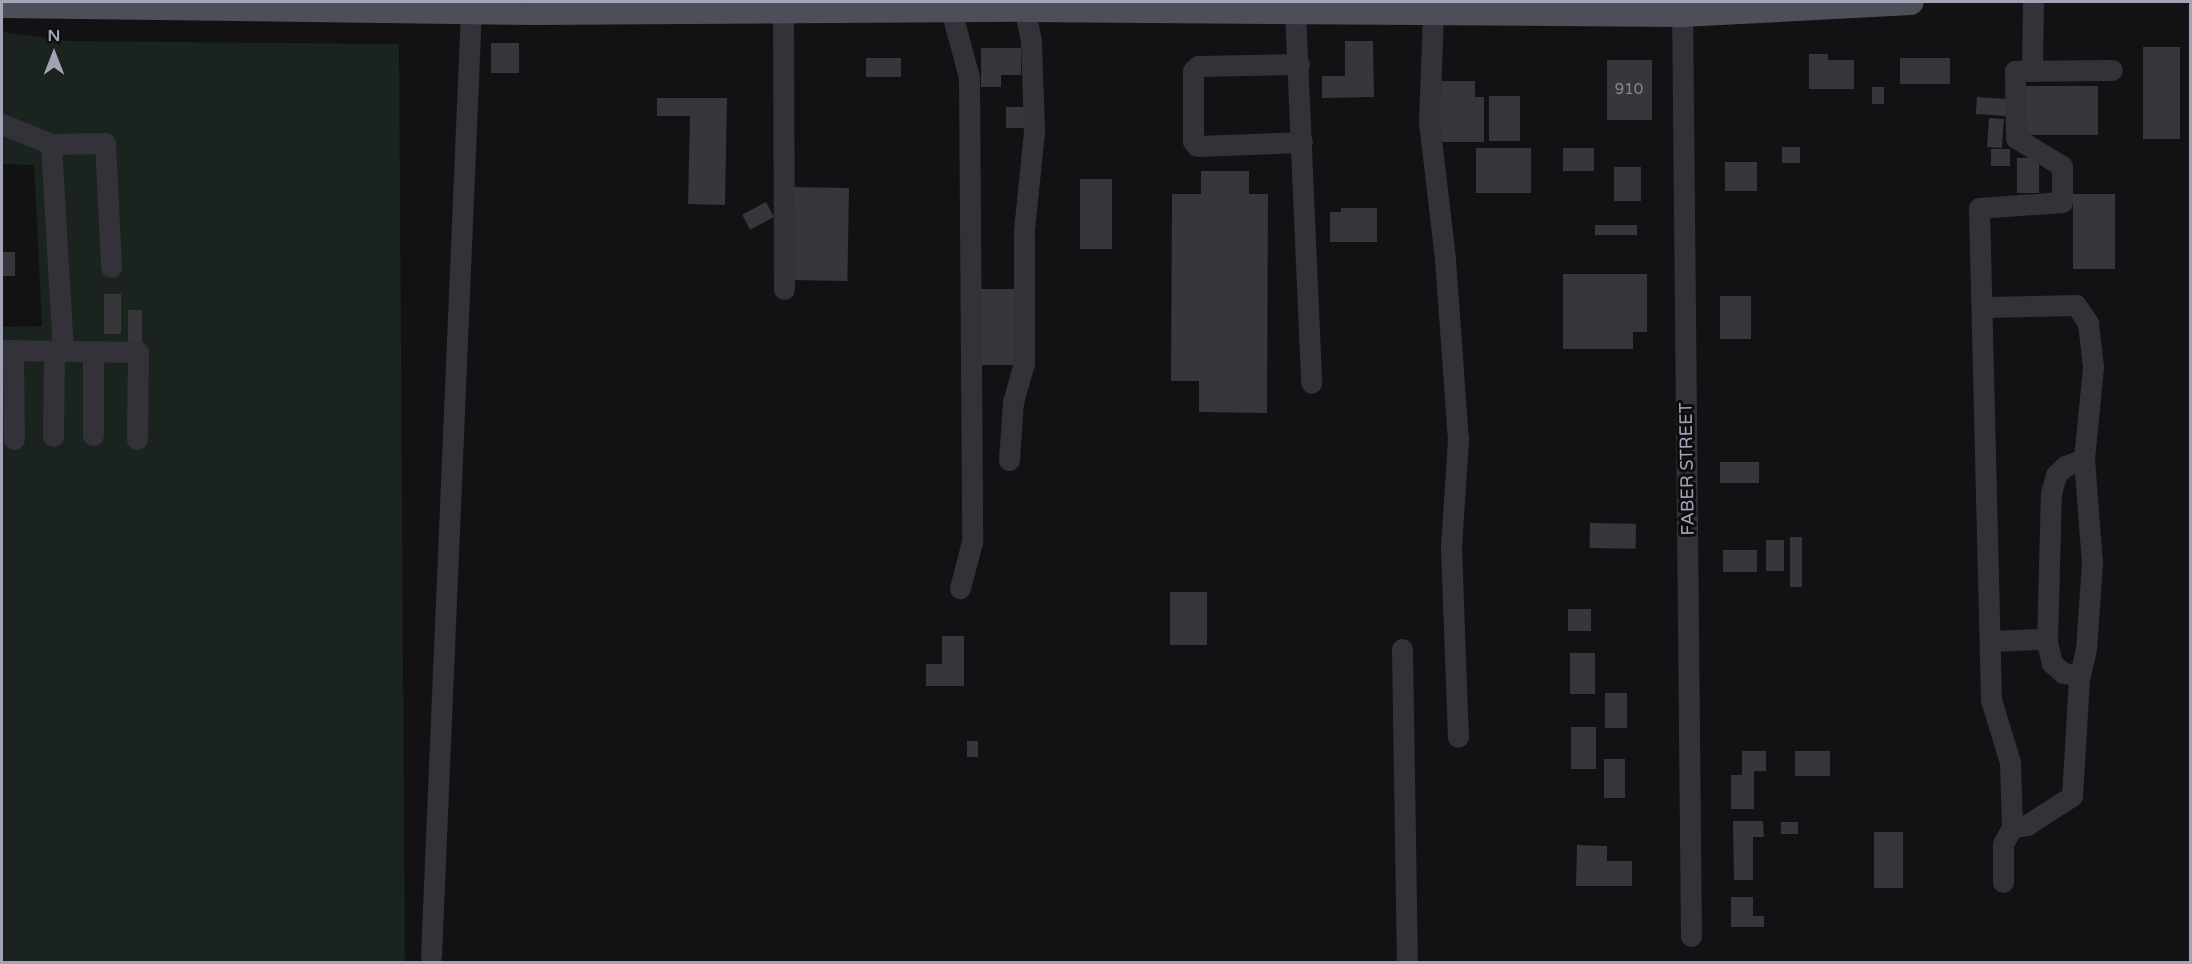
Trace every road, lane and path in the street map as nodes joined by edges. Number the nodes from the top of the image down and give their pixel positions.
1 (1911, 2) edge
2 (2033, 2) edge
3 (2, 5) edge
4 (1024, 5) edge
5 (423, 6) edge
6 (724, 6) edge
7 (1295, 6) edge
8 (1682, 8) edge
9 (783, 9) junction
10 (1417, 9) edge
11 (951, 10) junction
12 (471, 11) junction
13 (1299, 64) junction
14 (2112, 70) dead end
15 (2032, 71) junction
16 (3, 122) edge
17 (1302, 142) junction
18 (51, 144) junction
19 (111, 267) dead end
20 (784, 289) dead end
21 (1984, 307) junction
22 (7, 350) edge
23 (59, 352) junction
24 (93, 352) junction
25 (1311, 383) dead end
26 (93, 435) dead end
27 (53, 436) dead end
28 (14, 438) dead end
29 (137, 439) dead end
30 (2084, 459) junction
31 (1009, 460) dead end
32 (960, 588) dead end
33 (1990, 641) junction
34 (2047, 643) junction
35 (1402, 649) dead end
36 (2080, 675) junction
37 (1458, 737) dead end
38 (2012, 827) junction
39 (2003, 882) dead end
40 (1691, 936) dead end
41 (431, 956) dead end
42 (1407, 963) edge

1 - 8 main road
2 - 15 street
3 - 5 main road
4 - 7 main road
4 - 11 main road
4 - 31 street
5 - 12 main road
6 - 9 main road
6 - 12 main road
7 - 10 main road
7 - 13 street
8 - 10 main road
8 - 40 street, FABER STREET
9 - 11 main road
9 - 20 street
10 - 37 street
11 - 32 street
12 - 41 street
13 - 17 street
13 - 17 street
14 - 15 street
15 - 21 street
16 - 18 street
17 - 25 street
18 - 19 street
18 - 23 street
21 - 30 street
21 - 33 street
22 - 23 street
22 - 28 street
23 - 24 street
23 - 27 street
24 - 26 street
24 - 29 street
30 - 34 street
30 - 36 street
33 - 34 street
33 - 38 street
34 - 36 street
35 - 42 street
36 - 38 street
38 - 39 street

